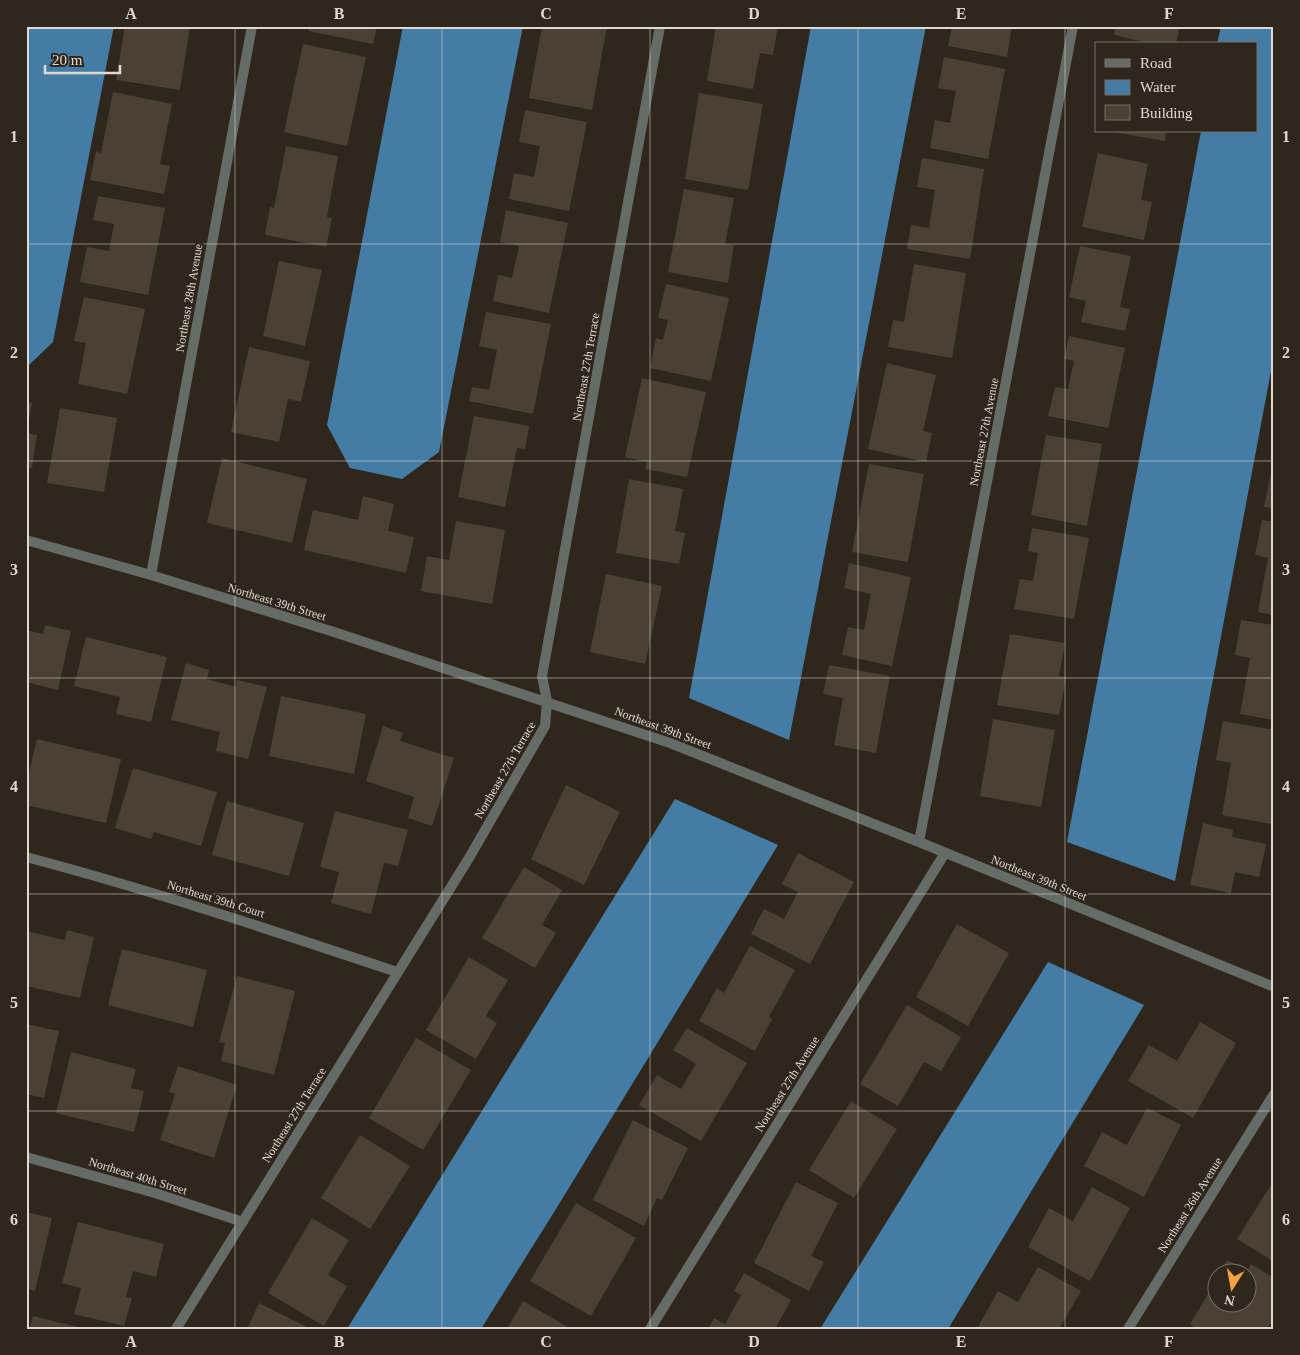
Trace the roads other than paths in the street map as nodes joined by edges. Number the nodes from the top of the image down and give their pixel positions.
1 (252, 26) edge
2 (660, 26) edge
3 (1073, 26) edge
4 (26, 540) edge
5 (151, 575) junction
6 (547, 701) junction
7 (919, 842) junction
8 (945, 852) junction
9 (26, 856) edge
10 (397, 972) junction
11 (1274, 987) edge
12 (1274, 1094) edge
13 (26, 1157) edge
14 (242, 1222) junction
15 (176, 1329) edge
16 (650, 1329) edge
17 (1128, 1329) edge

1 - 5 street, Northeast 28th Avenue
2 - 6 street, Northeast 27th Terrace
3 - 7 street, Northeast 27th Avenue
4 - 5 street, Northeast 39th Street
5 - 6 street, Northeast 39th Street
6 - 7 street, Northeast 39th Street
6 - 10 street, Northeast 27th Terrace
7 - 8 street, Northeast 39th Street
8 - 11 street, Northeast 39th Street
8 - 16 street, Northeast 27th Avenue
9 - 10 street, Northeast 39th Court
10 - 14 street, Northeast 27th Terrace
12 - 17 street, Northeast 26th Avenue
13 - 14 street, Northeast 40th Street
14 - 15 street, Northeast 27th Terrace

